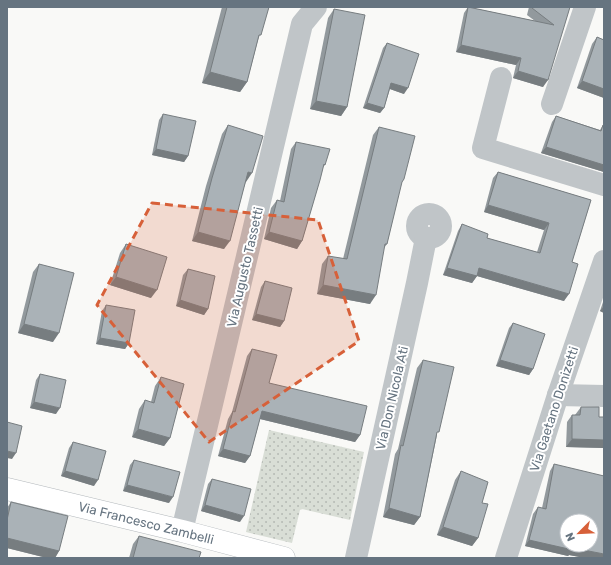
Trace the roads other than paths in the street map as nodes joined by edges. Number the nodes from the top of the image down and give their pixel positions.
1 (316, 7) edge
2 (585, 7) edge
3 (501, 78) dead end
4 (552, 104) dead end
5 (604, 185) edge
6 (426, 238) dead end
7 (604, 261) edge
8 (558, 396) junction
9 (604, 396) edge
10 (7, 489) edge
11 (182, 531) junction
12 (284, 558) edge
13 (356, 558) edge
14 (506, 558) edge

1 - 11 street, Via Augusto Tassetti
2 - 4 street
3 - 5 street
6 - 13 street, Via Don Nicola Ati
7 - 8 street, Via Gaetano Donizetti
8 - 9 street
8 - 14 street, Via Gaetano Donizetti
10 - 11 main road, Via Francesco Zambelli
11 - 12 main road, Via Francesco Zambelli

